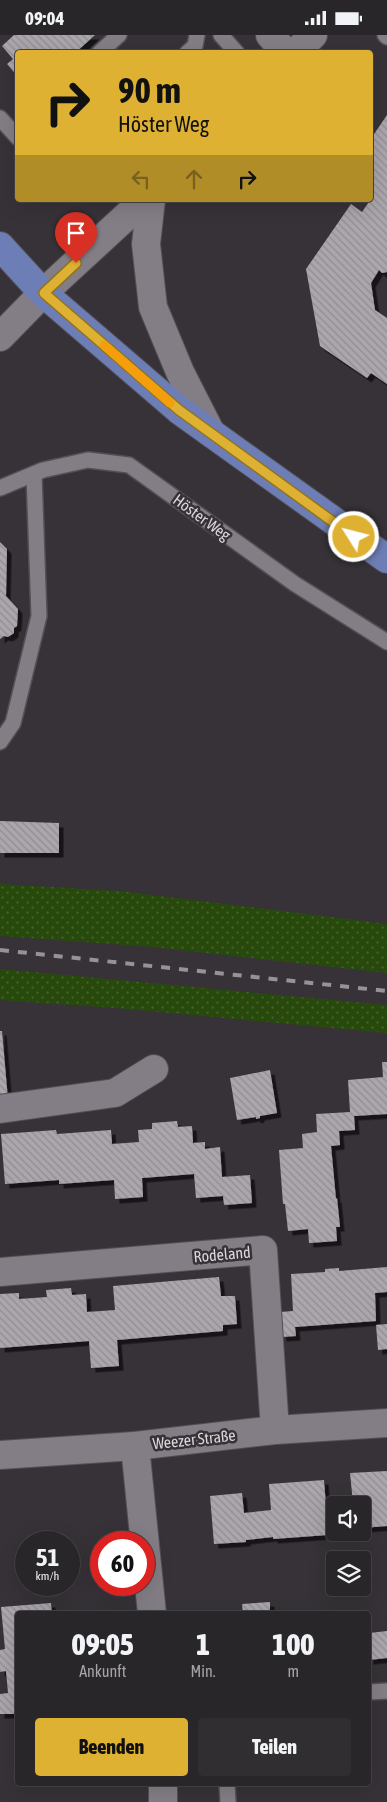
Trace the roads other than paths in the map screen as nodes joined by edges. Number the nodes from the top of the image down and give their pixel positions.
1 (119, 35) edge
2 (221, 35) edge
3 (270, 35) edge
4 (313, 35) edge
5 (102, 50) edge
6 (234, 50) edge
7 (283, 50) edge
8 (298, 50) edge
9 (0, 118) edge
10 (15, 131) edge
11 (142, 202) edge
12 (151, 202) edge
13 (0, 246) edge
14 (44, 293) junction
15 (0, 337) edge
16 (212, 433) junction
17 (34, 474) junction
18 (0, 488) edge
19 (387, 559) edge
20 (387, 642) edge
21 (0, 742) edge
22 (154, 1069) dead end
23 (0, 1109) edge
24 (0, 1272) edge
25 (387, 1423) edge
26 (275, 1430) junction
27 (135, 1446) junction
28 (0, 1455) edge
29 (152, 1611) edge
30 (387, 1691) edge
31 (371, 1692) edge
32 (162, 1786) edge
33 (227, 1786) edge
34 (163, 1802) edge
35 (228, 1802) edge

1 - 5 lane
2 - 6 lane
3 - 7 street
4 - 8 street
9 - 10 lane
11 - 14 street
12 - 16 street
13 - 14 main road
14 - 15 street
14 - 16 main road
16 - 19 main road
17 - 18 lane, Höster Weg
17 - 20 lane, Höster Weg
17 - 21 lane
22 - 23 street
24 - 26 street, Rodeland
25 - 26 street, Weezer Straße
26 - 27 street, Weezer Straße
27 - 28 street, Weezer Straße
27 - 29 street
30 - 31 lane
32 - 34 street
33 - 35 lane

